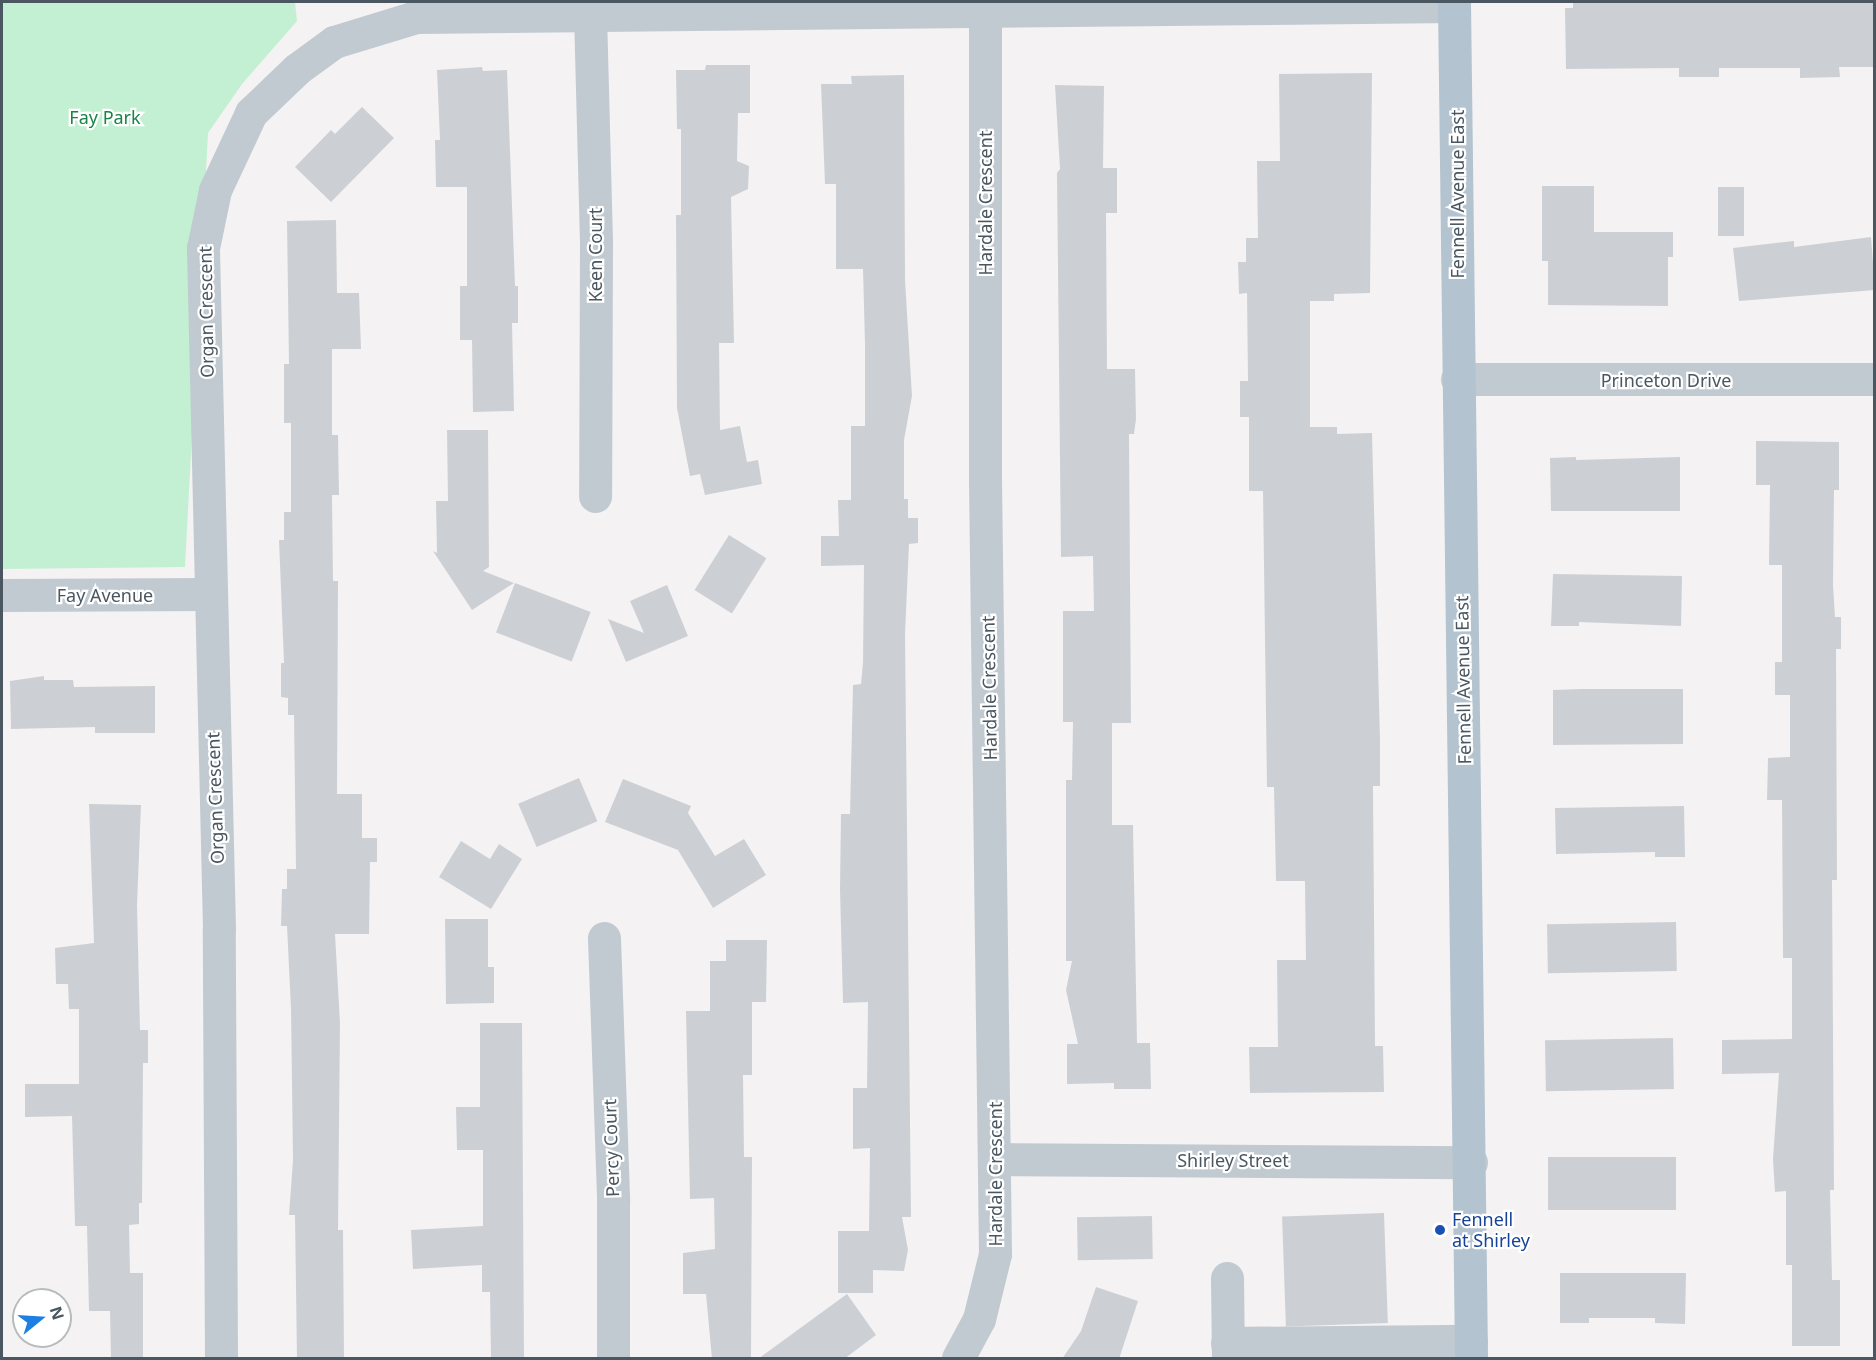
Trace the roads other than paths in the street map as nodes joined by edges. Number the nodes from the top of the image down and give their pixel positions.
1 (1454, 4) edge
2 (1239, 6) edge
3 (985, 11) junction
4 (590, 13) junction
5 (1457, 379) junction
6 (1875, 379) edge
7 (596, 496) dead end
8 (209, 594) junction
9 (2, 596) edge
10 (603, 938) dead end
11 (995, 1159) junction
12 (1471, 1162) junction
13 (1227, 1278) dead end
14 (1471, 1350) edge
15 (1228, 1351) edge
16 (221, 1359) edge
17 (613, 1359) edge
18 (958, 1359) edge

1 - 2 street, Organ Crescent
1 - 5 main road, Fennell Avenue East
2 - 3 street, Organ Crescent
3 - 4 street, Organ Crescent
3 - 11 street, Hardale Crescent
4 - 7 street, Keen Court
4 - 8 street, Organ Crescent
5 - 6 street, Princeton Drive
5 - 12 main road, Fennell Avenue East
8 - 9 street, Fay Avenue
8 - 16 street, Organ Crescent
10 - 17 street, Percy Court
11 - 12 street, Shirley Street
11 - 18 street, Hardale Crescent
12 - 14 main road, Fennell Avenue East
13 - 15 street
14 - 15 street

